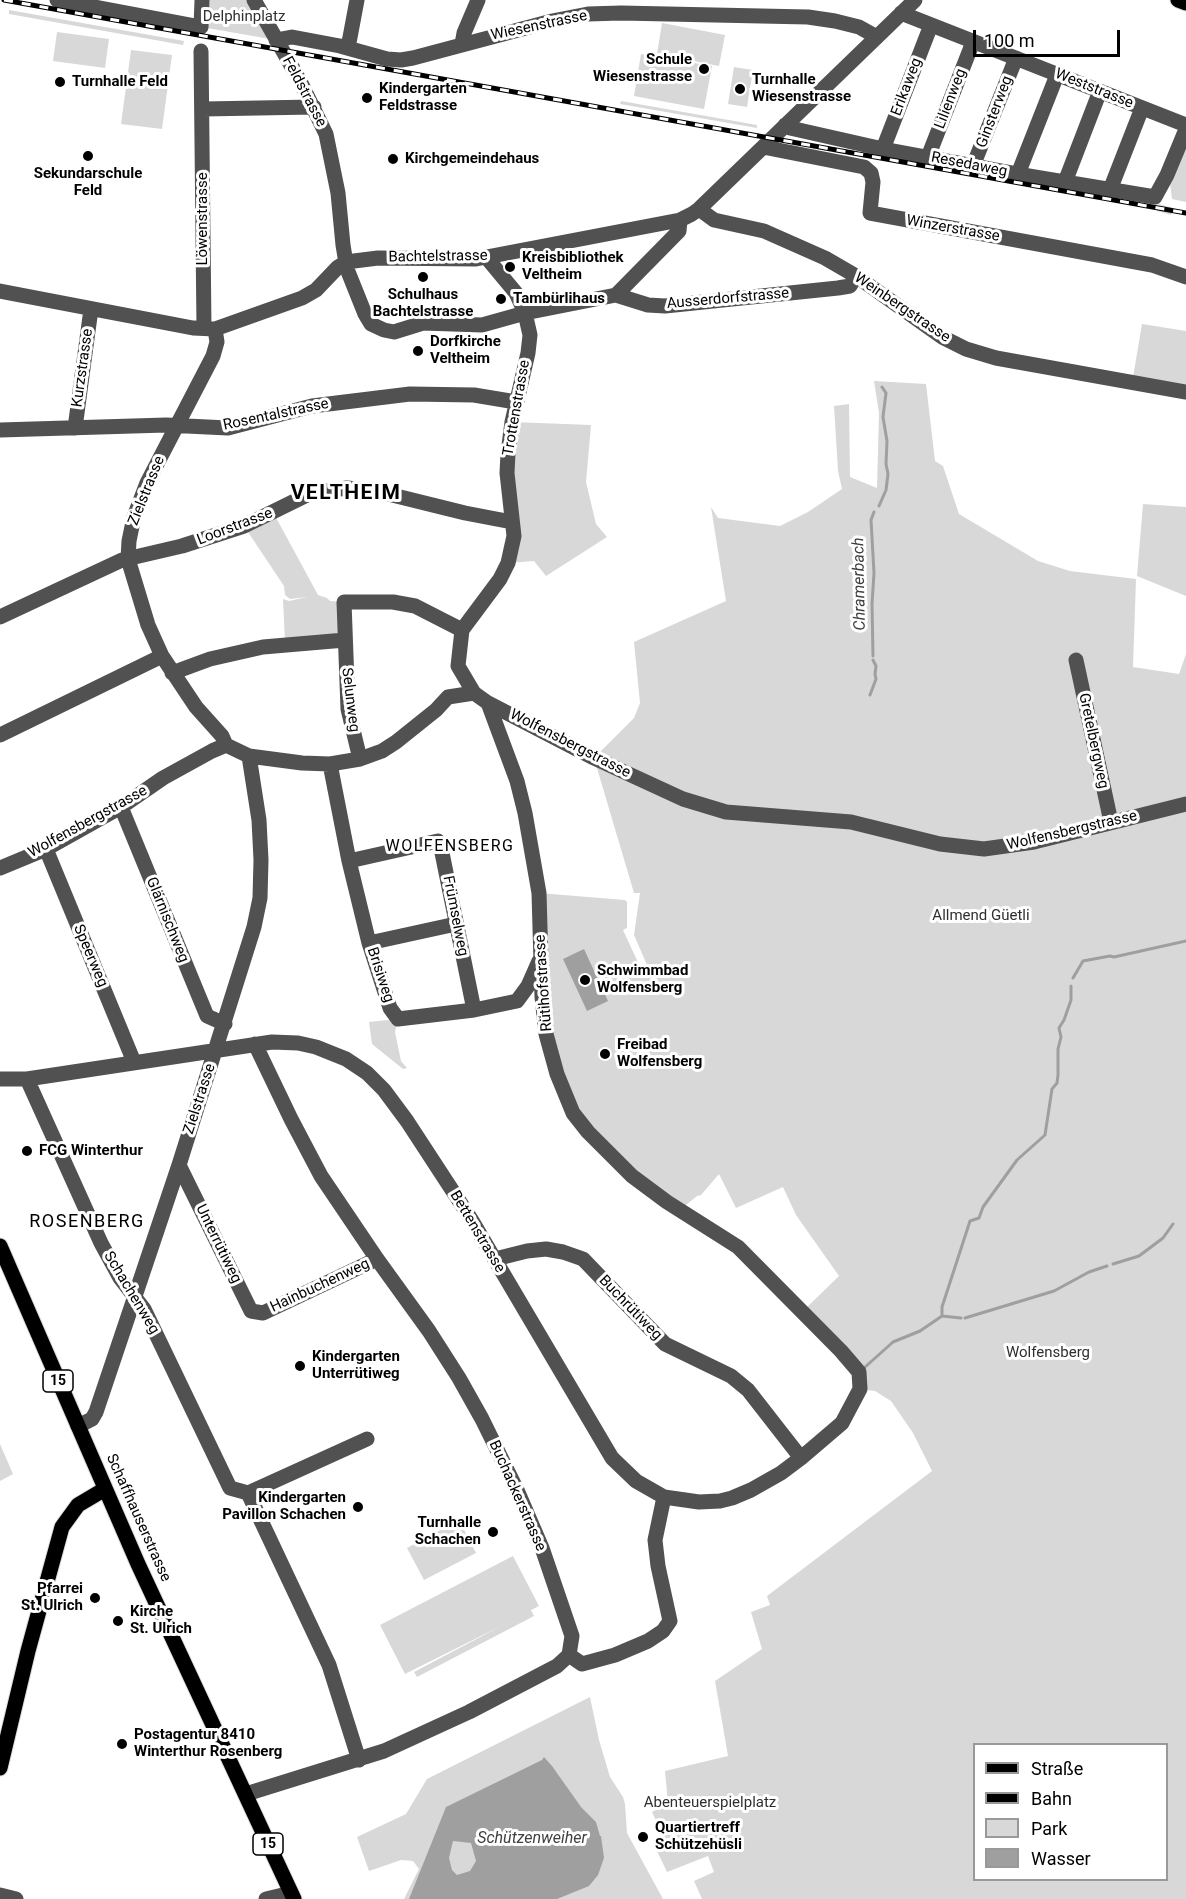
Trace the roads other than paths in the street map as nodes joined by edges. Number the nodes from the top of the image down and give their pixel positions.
1 (57, 0) edge
2 (202, 0) edge
3 (254, 0) edge
4 (357, 0) edge
5 (478, 0) edge
6 (1178, 0) edge
7 (1186, 3) edge
8 (906, 5) edge
9 (720, 7) edge
10 (931, 25) junction
11 (877, 37) junction
12 (276, 40) junction
13 (973, 42) junction
14 (462, 44) junction
15 (348, 48) junction
16 (201, 51) dead end
17 (1016, 58) junction
18 (1057, 75) junction
19 (1100, 92) junction
20 (314, 107) junction
21 (1142, 108) junction
22 (203, 110) junction
23 (786, 125) junction
24 (1186, 127) edge
25 (763, 147) junction
26 (883, 149) junction
27 (928, 157) junction
28 (973, 166) junction
29 (1018, 174) junction
30 (1065, 182) junction
31 (1110, 190) junction
32 (699, 208) junction
33 (680, 220) junction
34 (486, 257) junction
35 (346, 262) junction
36 (856, 276) junction
37 (1186, 277) edge
38 (0, 291) edge
39 (616, 295) junction
40 (92, 309) junction
41 (525, 313) junction
42 (210, 329) junction
43 (1186, 392) edge
44 (516, 402) junction
45 (176, 425) junction
46 (75, 428) junction
47 (0, 430) edge
48 (512, 522) junction
49 (128, 559) junction
50 (0, 617) edge
51 (462, 630) junction
52 (345, 640) junction
53 (162, 656) junction
54 (1076, 660) dead end
55 (458, 666) junction
56 (172, 673) junction
57 (474, 693) junction
58 (448, 697) junction
59 (488, 703) junction
60 (0, 735) edge
61 (226, 746) junction
62 (249, 756) junction
63 (360, 759) junction
64 (330, 764) junction
65 (1186, 804) edge
66 (121, 807) junction
67 (1111, 822) junction
68 (46, 849) junction
69 (349, 861) junction
70 (0, 868) edge
71 (456, 924) junction
72 (369, 943) junction
73 (540, 958) junction
74 (474, 1010) junction
75 (225, 1024) junction
76 (255, 1044) junction
77 (216, 1049) junction
78 (134, 1062) junction
79 (0, 1079) edge
80 (27, 1079) junction
81 (179, 1165) junction
82 (0, 1246) edge
83 (377, 1259) junction
84 (495, 1259) junction
85 (134, 1297) junction
86 (263, 1312) joint
87 (860, 1389) joint
88 (78, 1426) junction
89 (367, 1439) dead end
90 (801, 1458) junction
91 (105, 1489) junction
92 (248, 1493) junction
93 (664, 1497) junction
94 (569, 1655) junction
95 (359, 1760) junction
96 (0, 1768) edge
97 (246, 1794) junction
98 (0, 1895) edge
99 (292, 1896) edge
100 (16, 1899) edge
101 (266, 1899) edge

1 - 2 street
3 - 12 street, Feldstrasse
4 - 15 street
5 - 14 street
6 - 7 main road
8 - 10 street, Weststrasse
8 - 11 street, Bachtelstrasse
9 - 11 street, Wiesenstrasse
9 - 14 street, Wiesenstrasse
10 - 13 street, Weststrasse
10 - 26 street, Erikaweg
11 - 23 street, Bachtelstrasse
12 - 15 street, Wiesenstrasse
12 - 20 street, Feldstrasse
13 - 17 street, Weststrasse
13 - 27 street, Lilienweg
14 - 15 street, Wiesenstrasse
16 - 22 street, Löwenstrasse
17 - 18 street, Weststrasse
17 - 28 street, Ginsterweg
18 - 19 street, Weststrasse
18 - 29 street
19 - 21 street, Weststrasse
19 - 30 street
20 - 22 street
20 - 35 street, Feldstrasse
21 - 24 street, Weststrasse
21 - 31 street
22 - 42 street, Löwenstrasse
23 - 25 street, Bachtelstrasse
23 - 26 street, Resedaweg
24 - 31 street, Resedaweg
25 - 32 street, Bachtelstrasse
25 - 37 street, Winzerstrasse
26 - 27 street, Resedaweg
27 - 28 street, Resedaweg
28 - 29 street, Resedaweg
29 - 30 street, Resedaweg
30 - 31 street, Resedaweg
32 - 33 street, Bachtelstrasse
32 - 36 street, Weinbergstrasse
33 - 34 street, Bachtelstrasse
33 - 39 street
34 - 35 street, Bachtelstrasse
34 - 41 street, Trottenstrasse
35 - 41 street, Feldstrasse
35 - 42 street
36 - 39 street, Ausserdorfstrasse
36 - 43 street, Weinbergstrasse
38 - 40 street
39 - 41 street, Ausserdorfstrasse
40 - 42 street
40 - 46 street, Kurzstrasse
41 - 44 street, Trottenstrasse
42 - 45 street, Zielstrasse
44 - 45 street, Rosentalstrasse
44 - 48 street, Trottenstrasse
45 - 46 street, Rosentalstrasse
45 - 49 street, Zielstrasse
46 - 47 street, Rosentalstrasse
48 - 49 street, Loorstrasse
48 - 51 street, Trottenstrasse
49 - 50 street, Loorstrasse
49 - 53 street, Zielstrasse
51 - 52 street, Selunweg
51 - 55 street
52 - 56 street
52 - 63 street, Selunweg
53 - 56 street, Zielstrasse
53 - 60 street
54 - 67 street, Gretelbergweg
55 - 57 street
55 - 58 street
56 - 61 street, Zielstrasse
57 - 58 street
57 - 59 street, Wolfensbergstrasse
58 - 63 street
59 - 67 street, Wolfensbergstrasse
59 - 73 street, Rütihofstrasse
61 - 62 street
61 - 66 street, Wolfensbergstrasse
62 - 64 street
62 - 75 street, Zielstrasse
63 - 64 street
64 - 69 street, Brisiweg
65 - 67 street, Wolfensbergstrasse
66 - 68 street, Wolfensbergstrasse
66 - 75 street, Glärnischweg
68 - 70 street, Wolfensbergstrasse
68 - 78 street, Speerweg
69 - 71 street, Frümselweg
69 - 72 street, Brisiweg
71 - 72 street
71 - 74 street, Frümselweg
72 - 74 street, Brisiweg
73 - 74 street, Brisiweg
73 - 87 street, Rütihofstrasse
75 - 77 street, Zielstrasse
76 - 77 street, Bettenstrasse
76 - 83 street, Buchackerstrasse
76 - 84 street, Bettenstrasse
77 - 78 street, Bettenstrasse
77 - 81 street, Zielstrasse
78 - 80 street, Bettenstrasse
79 - 80 street, Bettenstrasse
80 - 85 street, Schachenweg
81 - 85 street, Zielstrasse
81 - 86 street, Unterrütiweg
82 - 88 main road, Schaffhauserstrasse / 15
83 - 86 street, Hainbuchenweg
83 - 94 street, Buchackerstrasse
84 - 90 street, Buchrütiweg
84 - 93 street, Bettenstrasse
85 - 88 street, Zielstrasse
85 - 92 street, Schachenweg
87 - 90 street, Bettenstrasse
88 - 91 main road, Schaffhauserstrasse / 15
89 - 92 street
90 - 93 street, Bettenstrasse
91 - 96 main road
91 - 97 main road, Schaffhauserstrasse / 15
92 - 95 street
93 - 94 street
94 - 95 street
95 - 97 street
97 - 99 main road, Schaffhauserstrasse / 15
98 - 100 street
99 - 101 street

